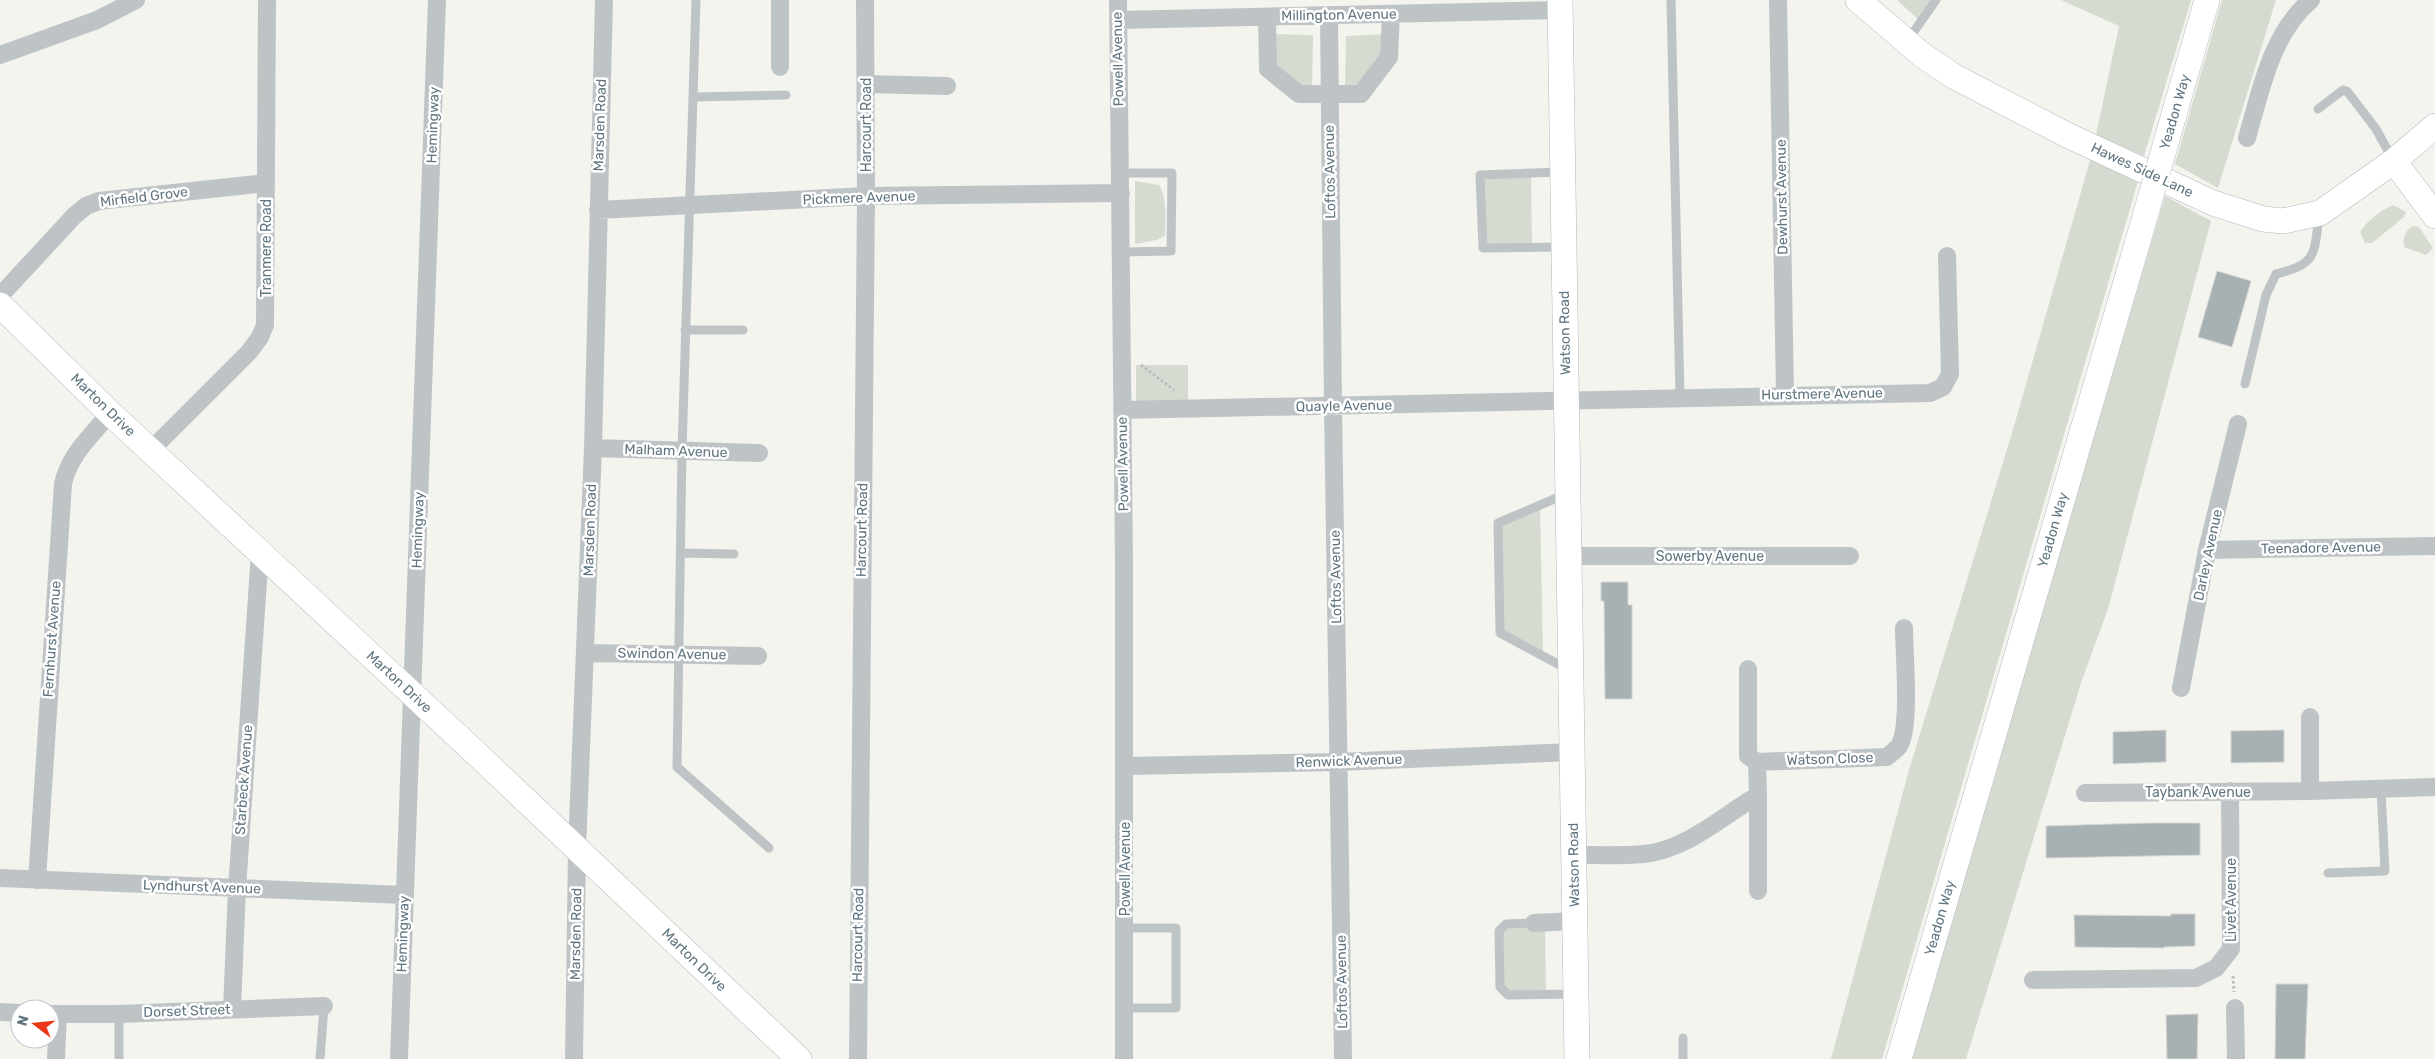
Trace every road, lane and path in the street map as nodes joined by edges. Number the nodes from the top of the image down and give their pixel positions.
1 (136, 0) edge
2 (267, 0) edge
3 (437, 0) edge
4 (604, 0) edge
5 (696, 0) edge
6 (780, 0) edge
7 (865, 0) edge
8 (1118, 0) edge
9 (1671, 0) edge
10 (1778, 0) edge
11 (1858, 0) edge
12 (1936, 0) edge
13 (2207, 0) edge
14 (2311, 0) edge
15 (1560, 5) edge
16 (1396, 9) edge
17 (1261, 11) edge
18 (1330, 15) junction
19 (1118, 20) junction
20 (1906, 42) junction
21 (0, 55) edge
22 (780, 67) dead end
23 (866, 84) junction
24 (947, 86) dead end
25 (786, 95) dead end
26 (1329, 95) junction
27 (693, 97) junction
28 (2318, 109) dead end
29 (2435, 126) edge
30 (2247, 138) dead end
31 (2394, 161) junction
32 (1561, 172) junction
33 (1120, 173) junction
34 (266, 183) junction
35 (1121, 193) junction
36 (866, 196) junction
37 (689, 205) junction
38 (598, 210) junction
39 (2320, 213) junction
40 (2435, 216) edge
41 (1563, 247) junction
42 (1121, 252) junction
43 (1947, 256) dead end
44 (0, 296) edge
45 (0, 304) edge
46 (686, 330) junction
47 (743, 330) dead end
48 (1121, 350) junction
49 (2245, 384) dead end
50 (1785, 394) junction
51 (1680, 397) junction
52 (1567, 401) junction
53 (1333, 407) junction
54 (1198, 409) junction
55 (1122, 410) junction
56 (110, 413) junction
57 (2238, 424) dead end
58 (592, 448) junction
59 (151, 450) junction
60 (682, 451) junction
61 (759, 453) dead end
62 (1568, 493) junction
63 (2435, 546) edge
64 (2207, 550) junction
65 (260, 552) junction
66 (680, 553) junction
67 (734, 554) dead end
68 (1569, 556) junction
69 (1850, 556) dead end
70 (1904, 628) dead end
71 (586, 652) junction
72 (677, 654) junction
73 (758, 656) dead end
74 (1748, 669) dead end
75 (1571, 672) junction
76 (2181, 688) dead end
77 (412, 693) junction
78 (2310, 717) dead end
79 (1572, 752) junction
80 (1339, 762) junction
81 (1757, 762) junction
82 (1125, 766) junction
83 (2435, 787) edge
84 (2381, 789) junction
85 (2230, 791) junction
86 (2310, 792) junction
87 (2086, 793) dead end
88 (1758, 795) junction
89 (577, 848) junction
90 (768, 848) dead end
91 (1574, 855) junction
92 (2328, 873) dead end
93 (0, 878) edge
94 (37, 880) junction
95 (237, 889) junction
96 (1758, 891) dead end
97 (404, 895) junction
98 (1575, 921) junction
99 (1534, 923) joint
100 (1125, 928) junction
101 (2033, 980) dead end
102 (1576, 994) junction
103 (324, 1006) joint
104 (1124, 1008) junction
105 (2235, 1008) dead end
106 (232, 1009) junction
107 (60, 1014) edge
108 (119, 1014) junction
109 (1683, 1038) dead end
110 (119, 1059) edge
111 (320, 1059) edge
112 (399, 1059) edge
113 (574, 1059) edge
114 (799, 1059) edge
115 (858, 1059) edge
116 (1124, 1059) edge
117 (1343, 1059) edge
118 (1577, 1059) edge
119 (1683, 1059) edge
120 (1899, 1059) edge
121 (2236, 1059) edge

1 - 21 street
2 - 34 street, Tranmere Road
3 - 77 street, Hemingway
4 - 38 street, Marsden Road
5 - 27 lane
6 - 22 street
7 - 23 street, Harcourt Road
8 - 19 street, Powell Avenue
9 - 51 lane
10 - 50 street, Dewhurst Avenue
11 - 20 street, Hawes Side Lane
12 - 20 lane
13 - 120 street, Yeadon Way, bridge
14 - 30 street
15 - 16 street, Millington Avenue
15 - 32 street, Watson Road
16 - 18 street, Millington Avenue
16 - 26 street
17 - 18 street, Millington Avenue
17 - 19 street, Millington Avenue
17 - 26 street
18 - 26 street, Loftos Avenue
19 - 33 street, Powell Avenue
20 - 39 street, Hawes Side Lane
23 - 24 street
23 - 36 street, Harcourt Road
25 - 27 lane
26 - 53 street, Loftos Avenue
27 - 37 lane
28 - 31 lane
29 - 31 street, Hawes Side Lane
31 - 39 street, Hawes Side Lane
31 - 40 street
32 - 41 street, Watson Road
32 - 41 lane
33 - 35 street, Powell Avenue
33 - 42 lane
34 - 44 street, Mirfield Grove
34 - 59 street, Tranmere Road
35 - 36 street, Pickmere Avenue
35 - 42 street, Powell Avenue
36 - 37 street, Pickmere Avenue
36 - 115 street, Harcourt Road
37 - 38 street, Pickmere Avenue
37 - 46 lane
38 - 58 street, Marsden Road
39 - 49 lane
41 - 52 street, Watson Road
42 - 48 street, Powell Avenue
43 - 50 street, Hurstmere Avenue
45 - 56 street, Marton Drive
46 - 47 lane
46 - 60 lane
48 - 54 path
48 - 55 street, Powell Avenue
50 - 51 street, Hurstmere Avenue
51 - 52 street, Hurstmere Avenue
52 - 53 street, Quayle Avenue
52 - 62 street, Watson Road
53 - 54 street, Quayle Avenue
53 - 80 street, Loftos Avenue
54 - 55 street, Quayle Avenue
55 - 82 street, Powell Avenue
56 - 59 street, Marton Drive
56 - 94 street, Fernhurst Avenue
57 - 64 street, Darley Avenue
58 - 60 street, Malham Avenue
58 - 71 street, Marsden Road
59 - 65 street, Marton Drive
60 - 61 street, Malham Avenue
60 - 66 lane
62 - 68 street, Watson Road
62 - 75 lane
63 - 64 street, Teenadore Avenue
64 - 76 street, Darley Avenue
65 - 77 street, Marton Drive
65 - 95 street, Starbeck Avenue
66 - 67 lane
66 - 72 lane
68 - 69 street, Sowerby Avenue
68 - 75 street, Watson Road
70 - 81 street, Watson Close
71 - 72 street, Swindon Avenue
71 - 89 street, Marsden Road
72 - 73 street, Swindon Avenue
72 - 90 lane
74 - 81 street
75 - 79 street, Watson Road
77 - 89 street, Marton Drive
77 - 97 street, Hemingway
78 - 86 street
79 - 80 street, Renwick Avenue
79 - 91 street, Watson Road
80 - 82 street, Renwick Avenue
80 - 117 street, Loftos Avenue
81 - 88 street
82 - 100 street, Powell Avenue
83 - 84 street, Taybank Avenue
84 - 86 street, Taybank Avenue
84 - 92 lane
85 - 86 street, Taybank Avenue
85 - 87 street, Taybank Avenue
85 - 101 street, Livet Avenue
88 - 91 street
88 - 96 street
89 - 113 street, Marsden Road
89 - 114 street, Marton Drive
91 - 98 street, Watson Road
93 - 94 street, Lyndhurst Avenue
94 - 95 street, Lyndhurst Avenue
95 - 97 street, Lyndhurst Avenue
95 - 106 street, Starbeck Avenue
97 - 112 street, Hemingway
98 - 99 street
98 - 102 street, Watson Road
99 - 102 lane
100 - 104 street, Powell Avenue
100 - 104 lane, Powell Avenue
102 - 118 street, Watson Road
103 - 106 street, Dorset Street
103 - 111 lane
104 - 116 street, Powell Avenue
105 - 121 street
106 - 108 street, Dorset Street
107 - 108 street, Dorset Street
108 - 110 lane
109 - 119 lane

